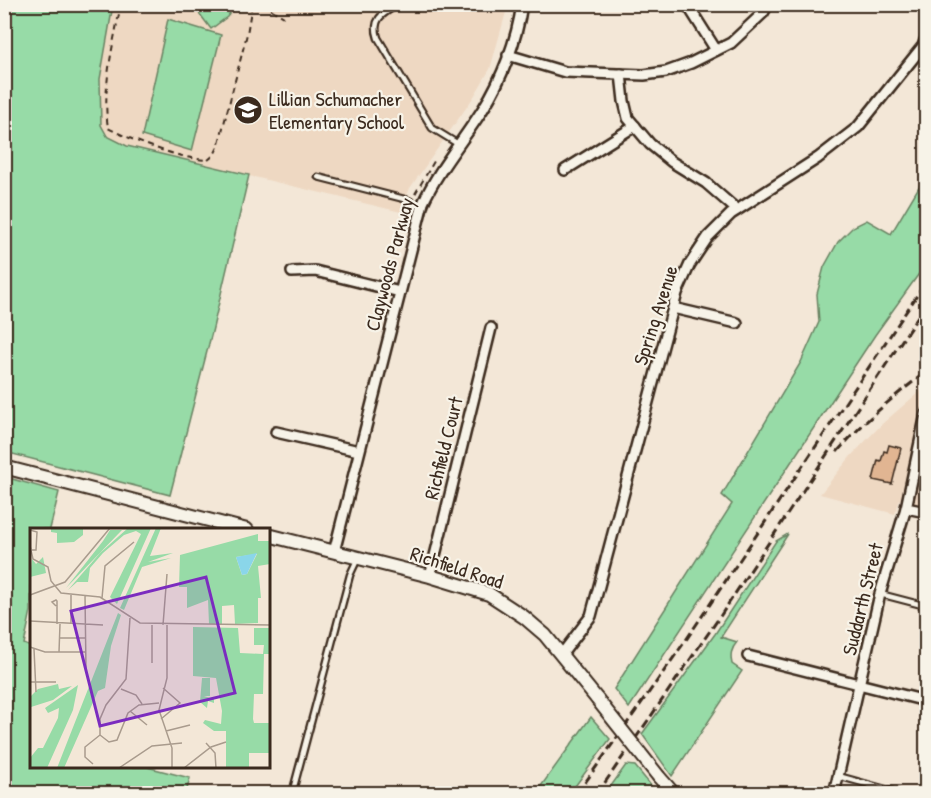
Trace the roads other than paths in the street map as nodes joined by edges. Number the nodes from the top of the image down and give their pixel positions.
1 (399, 4) edge
2 (522, 4) edge
3 (687, 4) edge
4 (768, 4) edge
5 (927, 38) edge
6 (716, 50) junction
7 (508, 55) junction
8 (621, 74) junction
9 (634, 126) junction
10 (458, 144) junction
11 (565, 170) dead end
12 (318, 177) dead end
13 (422, 208) junction
14 (737, 210) junction
15 (292, 272) dead end
16 (400, 292) junction
17 (673, 308) junction
18 (737, 323) dead end
19 (491, 328) dead end
20 (927, 414) edge
21 (276, 432) dead end
22 (359, 451) junction
23 (4, 467) edge
24 (906, 508) junction
25 (927, 512) edge
26 (239, 528) edge
27 (270, 536) edge
28 (334, 552) junction
29 (358, 558) junction
30 (430, 576) junction
31 (880, 594) junction
32 (927, 606) edge
33 (561, 654) junction
34 (748, 656) dead end
35 (859, 684) junction
36 (927, 701) edge
37 (838, 776) junction
38 (292, 794) edge
39 (674, 794) edge
40 (834, 794) edge
41 (903, 794) edge

1 - 10 lane
2 - 7 street, Claywoods Parkway
3 - 6 street
4 - 6 street
5 - 14 street, Spring Avenue
6 - 8 street
7 - 8 street
7 - 10 street, Claywoods Parkway
8 - 9 street
9 - 11 street
9 - 14 street
10 - 13 street, Claywoods Parkway
12 - 13 lane
13 - 16 street, Claywoods Parkway
14 - 17 street, Spring Avenue
15 - 16 street
16 - 22 street, Claywoods Parkway
17 - 18 street
17 - 33 street, Spring Avenue
19 - 30 street, Richfield Court
20 - 24 street, Suddarth Street
21 - 22 street
22 - 28 street, Claywoods Parkway
23 - 26 street
24 - 25 street
24 - 31 street, Suddarth Street
27 - 28 street, Richfield Road
28 - 29 street, Richfield Road
29 - 30 street, Richfield Road
29 - 38 lane
30 - 33 street, Richfield Road
31 - 32 lane
31 - 35 street, Suddarth Street
33 - 39 street, Richfield Road, bridge
34 - 35 street
35 - 36 street
35 - 37 street, Suddarth Street
37 - 40 street, Suddarth Street
37 - 41 lane

